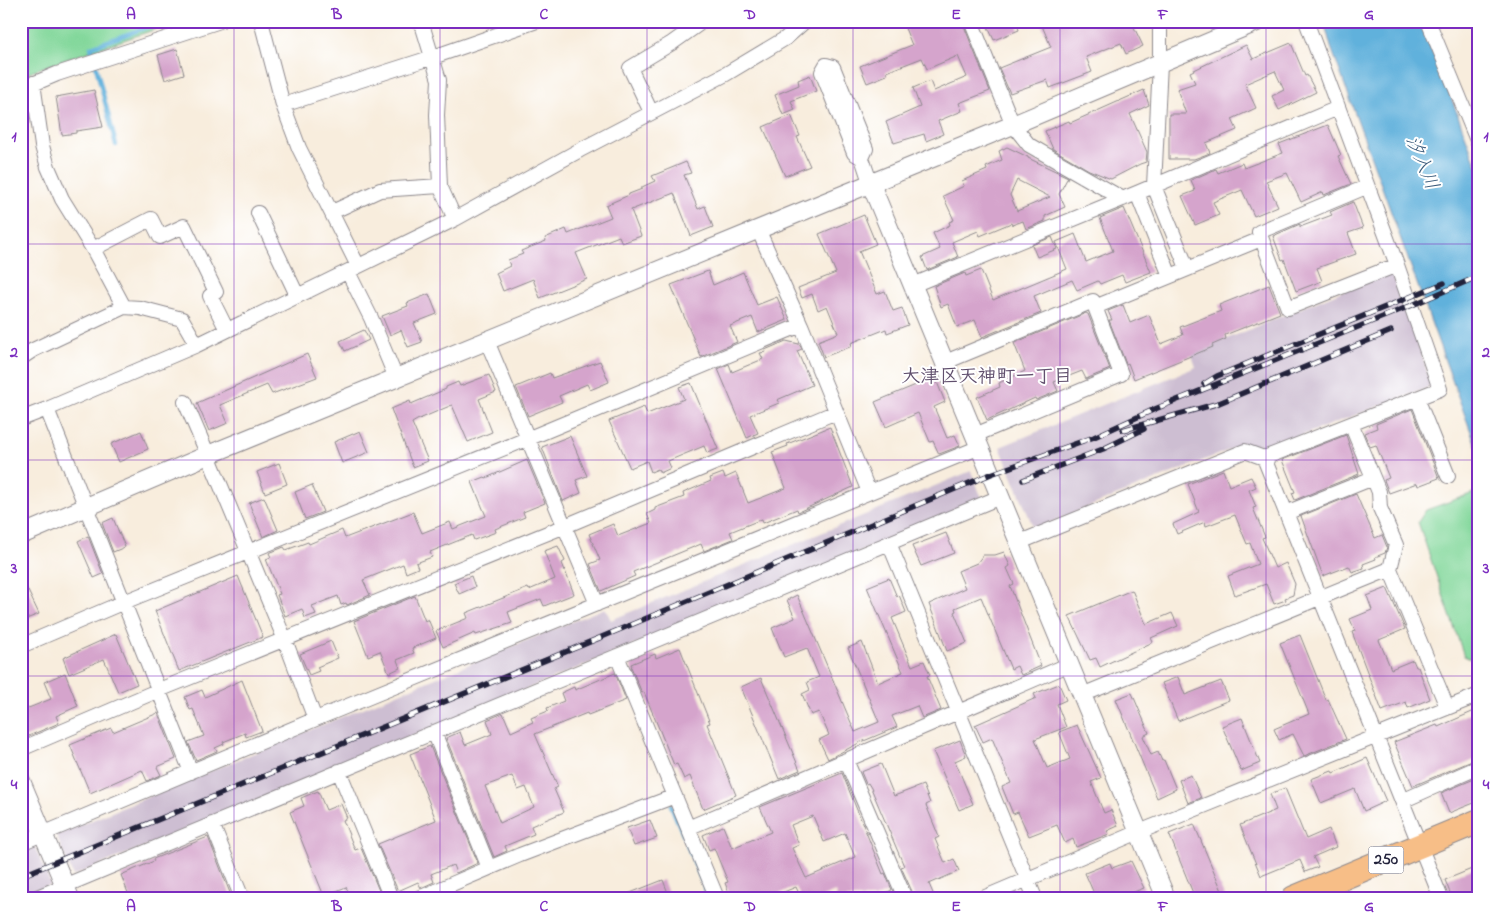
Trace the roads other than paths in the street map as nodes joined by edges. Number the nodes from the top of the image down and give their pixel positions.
1 (220, 21) edge
2 (261, 21) edge
3 (421, 21) edge
4 (537, 21) edge
5 (703, 21) edge
6 (805, 21) edge
7 (971, 21) edge
8 (1160, 21) edge
9 (1259, 21) edge
10 (1306, 21) edge
11 (1428, 21) edge
12 (432, 57) junction
13 (1160, 63) junction
14 (27, 86) edge
15 (283, 105) junction
16 (1338, 108) junction
17 (651, 112) junction
18 (1013, 125) junction
19 (1479, 145) edge
20 (862, 158) junction
21 (870, 182) junction
22 (440, 186) junction
23 (1154, 186) junction
24 (1366, 187) junction
25 (1138, 193) junction
26 (1123, 199) junction
27 (258, 212) dead end
28 (332, 212) junction
29 (455, 219) junction
30 (758, 229) junction
31 (1261, 239) junction
32 (93, 249) junction
33 (1397, 265) junction
34 (1187, 268) junction
35 (353, 269) junction
36 (1170, 276) junction
37 (913, 285) junction
38 (297, 295) junction
39 (124, 307) junction
40 (1095, 307) junction
41 (801, 325) junction
42 (227, 330) junction
43 (487, 341) junction
44 (197, 345) junction
45 (21, 358) edge
46 (944, 363) junction
47 (396, 378) junction
48 (1417, 398) junction
49 (185, 402) dead end
50 (47, 409) junction
51 (836, 412) junction
52 (21, 419) edge
53 (1352, 424) junction
54 (528, 439) junction
55 (977, 441) junction
56 (208, 455) junction
57 (1264, 458) junction
58 (1448, 476) dead end
59 (1373, 478) junction
60 (869, 492) junction
61 (1000, 497) junction
62 (87, 508) junction
63 (1286, 513) junction
64 (565, 526) junction
65 (21, 535) edge
66 (1020, 542) junction
67 (888, 543) junction
68 (248, 553) junction
69 (1390, 569) junction
70 (1320, 597) junction
71 (124, 602) junction
72 (597, 604) junction
73 (284, 640) junction
74 (21, 646) edge
75 (617, 656) junction
76 (1070, 664) junction
77 (159, 690) junction
78 (1082, 695) junction
79 (1479, 695) edge
80 (1447, 707) junction
81 (959, 712) junction
82 (315, 720) junction
83 (434, 732) junction
84 (1376, 736) junction
85 (21, 749) edge
86 (846, 760) junction
87 (1479, 767) edge
88 (339, 771) junction
89 (191, 772) junction
90 (21, 781) edge
91 (675, 796) junction
92 (1402, 801) junction
93 (1479, 821) edge
94 (212, 824) junction
95 (688, 828) junction
96 (1139, 832) junction
97 (43, 834) junction
98 (21, 843) edge
99 (1420, 846) junction
100 (489, 868) junction
101 (1028, 880) junction
102 (68, 891) edge
103 (35, 898) edge
104 (242, 898) edge
105 (391, 898) edge
106 (419, 898) edge
107 (717, 898) edge
108 (905, 898) edge
109 (983, 898) edge
110 (1036, 898) edge
111 (1166, 898) edge
112 (1294, 898) edge
113 (1442, 898) edge

1 - 14 street
2 - 15 street
3 - 12 street
4 - 12 street
5 - 17 street
6 - 17 street
7 - 18 street
8 - 13 street
9 - 13 street
10 - 16 street
11 - 19 street
12 - 15 street
12 - 22 street
13 - 18 street
13 - 23 street
14 - 32 street
15 - 28 street
16 - 23 street
16 - 24 street
17 - 29 street
18 - 21 street
18 - 26 street
20 - 20 street
20 - 21 street
21 - 30 street
21 - 37 street
22 - 28 street
22 - 29 street
23 - 25 street
23 - 34 street
24 - 31 street
24 - 33 street
25 - 26 street
25 - 36 street
26 - 37 street
27 - 38 street
28 - 35 street
29 - 35 street
30 - 41 street
30 - 43 street
31 - 33 street
31 - 34 street
32 - 39 street
32 - 42 street
33 - 48 street
34 - 36 street
35 - 38 street
35 - 47 street
36 - 40 street
37 - 46 street
38 - 42 street
39 - 44 street
39 - 45 street
40 - 46 street
40 - 55 street
41 - 51 street
41 - 54 street
42 - 44 street
43 - 47 street
43 - 54 street
44 - 50 street
46 - 55 street
47 - 56 street
48 - 53 street
48 - 58 street
49 - 56 street
50 - 52 street
50 - 62 street
51 - 60 street
51 - 64 street
53 - 57 street
53 - 59 street
54 - 64 street
54 - 68 street
55 - 60 street
55 - 61 street
56 - 62 street
56 - 68 street
57 - 63 street
57 - 66 street
59 - 63 street
59 - 69 street
60 - 72 street
61 - 66 street
61 - 67 street
62 - 65 street
62 - 71 street
63 - 70 street
64 - 72 street
64 - 73 street
66 - 76 street
67 - 75 street
67 - 81 street
68 - 71 street
68 - 73 street
69 - 70 street
69 - 80 street
70 - 78 street
70 - 84 street
71 - 74 street
71 - 77 street
72 - 82 street
73 - 77 street
73 - 82 street
75 - 83 street
75 - 91 street
76 - 78 street
76 - 81 street
77 - 85 street
77 - 89 street
78 - 96 street
79 - 80 street
80 - 84 street
81 - 86 street
81 - 101 street
82 - 89 street
83 - 88 street
83 - 100 street
84 - 92 street
84 - 96 street
86 - 95 street
86 - 108 street
87 - 92 street
88 - 94 street
88 - 105 street
89 - 97 street
90 - 97 street
91 - 95 street
91 - 100 street
92 - 99 street
93 - 99 highway, 250
94 - 102 street
94 - 104 street
95 - 107 street
96 - 101 street
96 - 111 street
97 - 98 street
97 - 102 street
99 - 112 highway, 250
99 - 113 street
100 - 106 street
101 - 109 street
101 - 110 street
102 - 103 street

